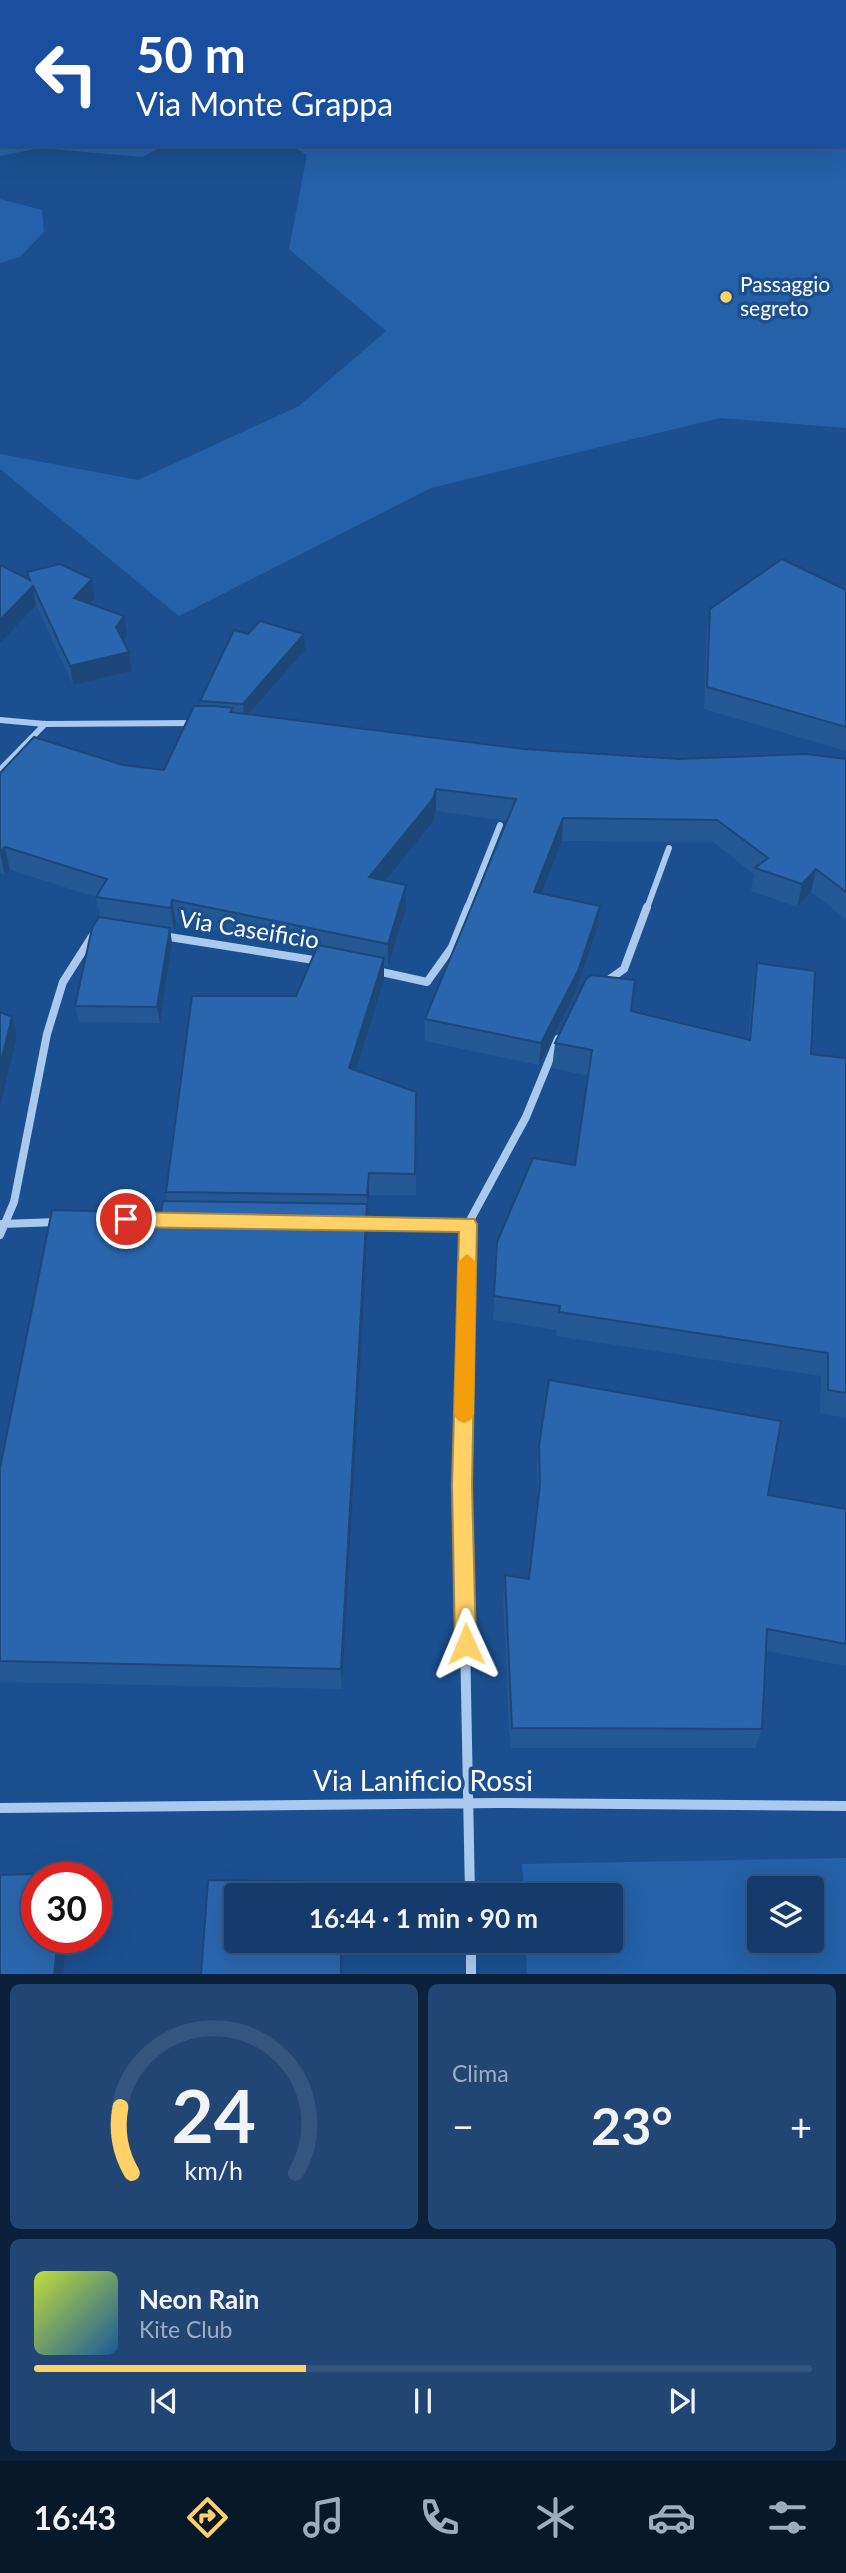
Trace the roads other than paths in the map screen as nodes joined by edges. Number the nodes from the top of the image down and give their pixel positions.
1 (0, 720) edge
2 (207, 723) edge
3 (45, 724) junction
4 (0, 769) edge
5 (500, 825) edge
6 (669, 848) edge
7 (99, 926) edge
8 (153, 934) edge
9 (335, 963) edge
10 (374, 971) edge
11 (601, 984) edge
12 (560, 1033) edge
13 (350, 1221) edge
14 (71, 1222) edge
15 (2, 1224) junction
16 (468, 1224) junction
17 (0, 1235) edge
18 (469, 1803) junction
19 (846, 1806) edge
20 (0, 1808) edge
21 (470, 1883) edge
22 (471, 1953) edge
23 (471, 1974) edge

1 - 3 street
2 - 3 street
3 - 4 street
5 - 10 street
6 - 11 street
7 - 15 street
8 - 9 street, Via Caseificio
12 - 16 street
13 - 16 street
14 - 15 street
15 - 17 street
16 - 18 street
18 - 19 street, Via Lanificio Rossi
18 - 20 street, Via Lanificio Rossi
18 - 21 street
22 - 23 street

